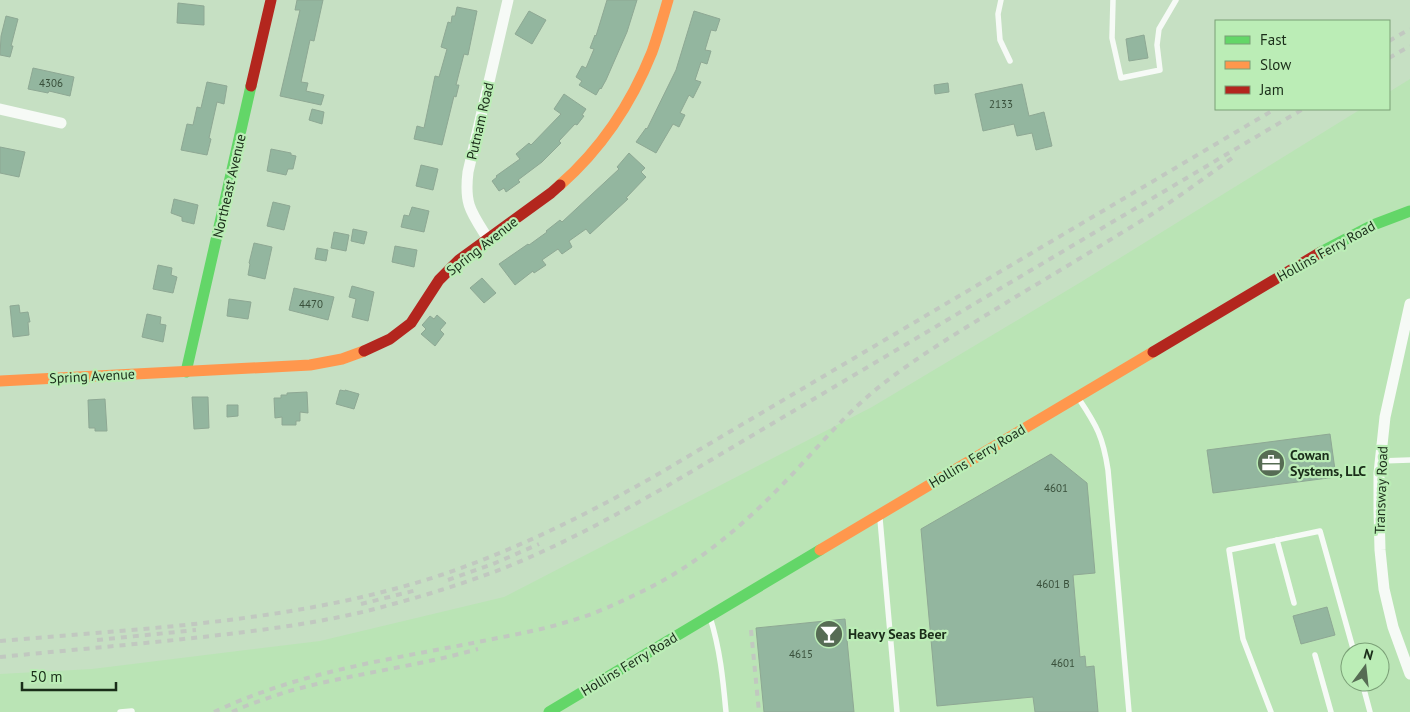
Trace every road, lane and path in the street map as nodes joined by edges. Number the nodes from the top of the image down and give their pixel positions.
1 (271, 0) edge
2 (508, 0) edge
3 (668, 0) edge
4 (1001, 0) edge
5 (1113, 0) edge
6 (1176, 0) edge
7 (1010, 61) dead end
8 (0, 109) edge
9 (61, 123) dead end
10 (1410, 211) edge
11 (488, 239) junction
12 (1410, 304) edge
13 (186, 372) junction
14 (0, 381) edge
15 (1077, 397) junction
16 (1410, 460) edge
17 (1380, 461) junction
18 (879, 514) junction
19 (1277, 540) junction
20 (1294, 603) dead end
21 (710, 615) junction
22 (1351, 642) edge
23 (1315, 656) dead end
24 (1410, 674) edge
25 (1365, 692) edge
26 (120, 712) edge
27 (132, 712) edge
28 (549, 712) edge
29 (726, 712) edge
30 (897, 712) edge
31 (1129, 712) edge
32 (1271, 712) edge
33 (1331, 712) edge
34 (1370, 712) edge

1 - 13 street, Northeast Avenue
2 - 11 street, Putnam Road
3 - 11 street, Spring Avenue
4 - 7 lane
5 - 6 lane
8 - 9 street
10 - 15 street, Hollins Ferry Road
11 - 13 street, Spring Avenue
12 - 17 street, Transway Road
13 - 14 street, Spring Avenue
15 - 18 street, Hollins Ferry Road
15 - 31 lane
16 - 17 lane
17 - 24 street, Transway Road
18 - 21 street, Hollins Ferry Road
18 - 30 lane
19 - 20 lane
19 - 22 lane
19 - 32 lane
21 - 28 street, Hollins Ferry Road
21 - 29 lane
23 - 33 lane
25 - 34 lane
26 - 27 lane

